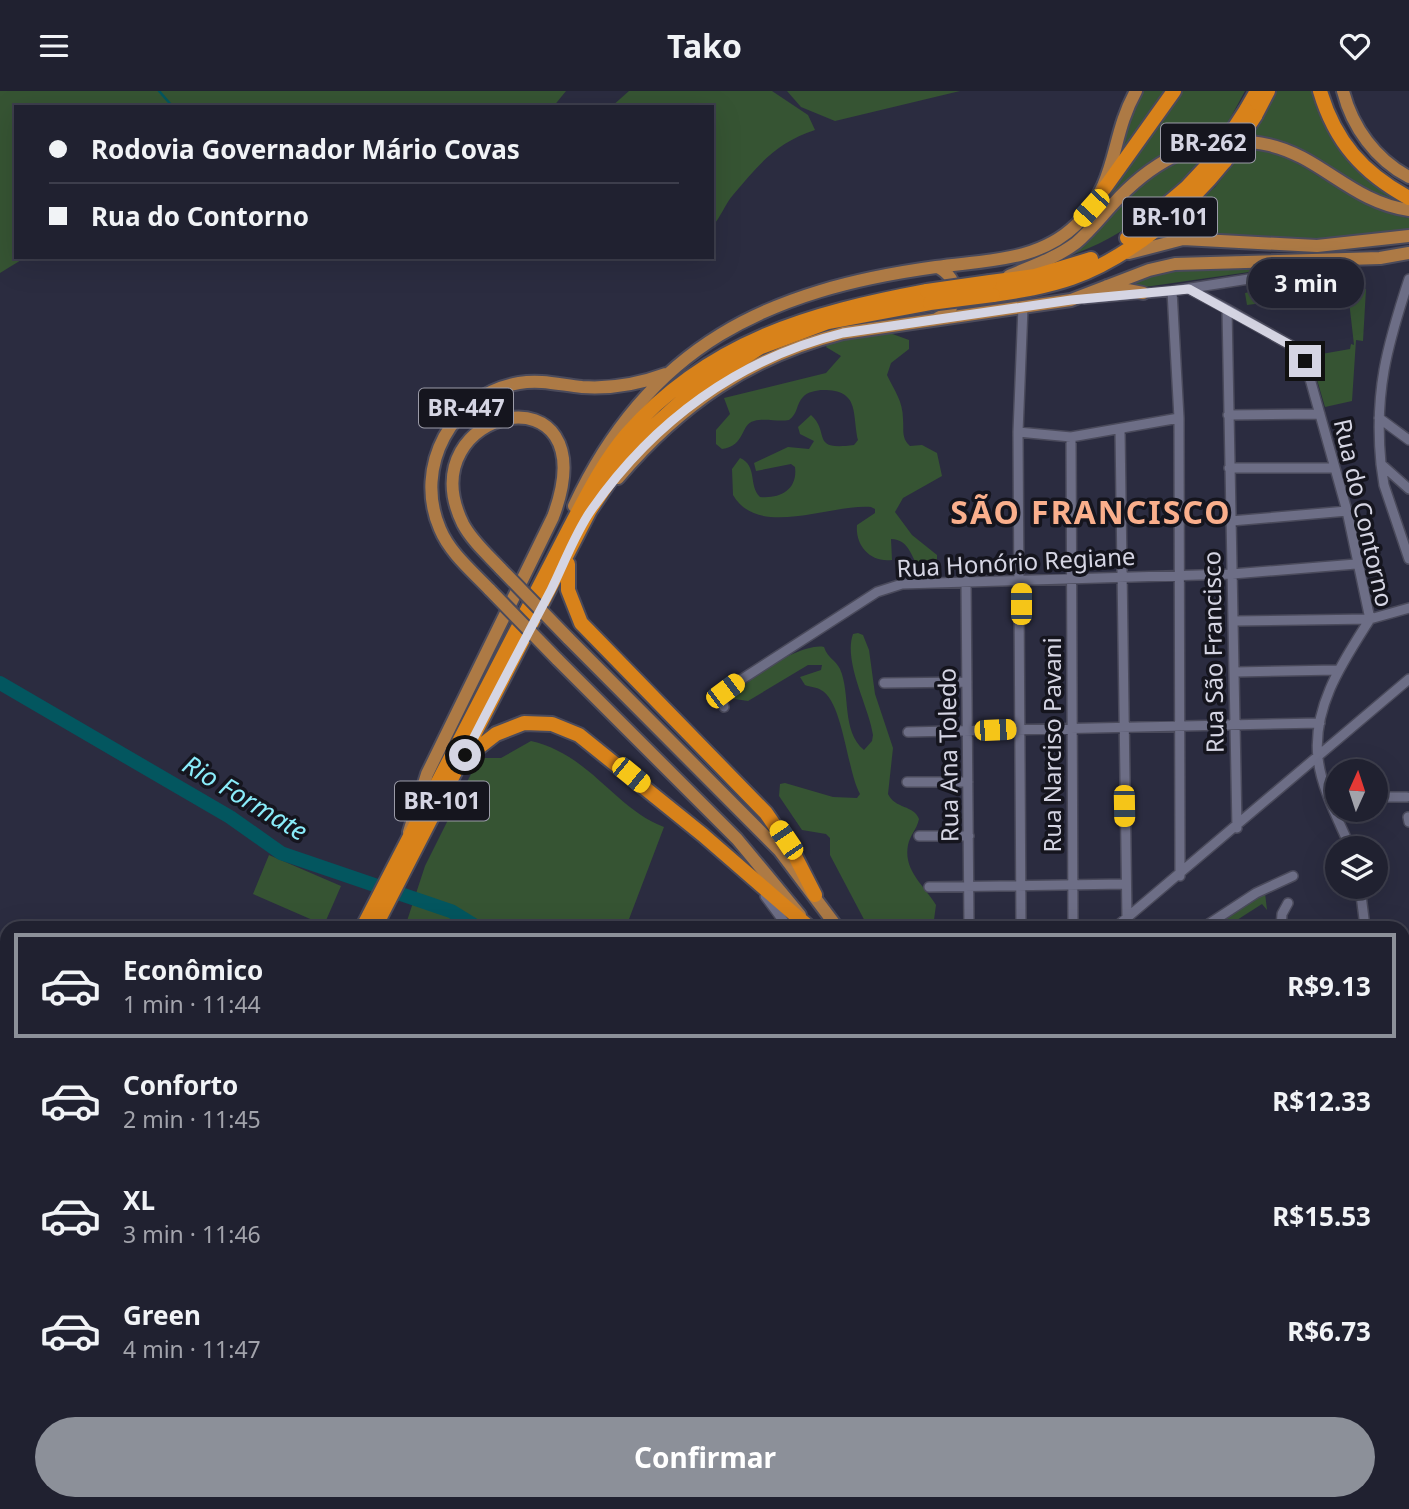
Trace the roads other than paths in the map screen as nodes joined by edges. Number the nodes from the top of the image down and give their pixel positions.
1 (1136, 91) edge
2 (1174, 91) edge
3 (1257, 91) edge
4 (1268, 91) edge
5 (1320, 91) edge
6 (1343, 91) edge
7 (1251, 113) junction
8 (1220, 159) junction
9 (1409, 177) edge
10 (1104, 189) junction
11 (1409, 198) edge
12 (1409, 210) edge
13 (1409, 236) edge
14 (1409, 253) edge
15 (1380, 258) junction
16 (983, 261) junction
17 (1105, 262) junction
18 (939, 267) junction
19 (1409, 279) edge
20 (995, 285) junction
21 (1107, 286) junction
22 (1189, 289) junction
23 (1172, 291) junction
24 (1143, 293) junction
25 (929, 297) junction
26 (1071, 300) junction
27 (1023, 307) junction
28 (1227, 309) junction
29 (991, 311) junction
30 (936, 319) junction
31 (670, 373) junction
32 (1320, 414) junction
33 (1228, 415) junction
34 (1179, 418) junction
35 (1379, 418) junction
36 (1120, 430) junction
37 (1018, 432) junction
38 (1071, 437) junction
39 (1409, 440) edge
40 (1381, 464) junction
41 (1229, 468) junction
42 (1335, 468) junction
43 (1409, 489) edge
44 (590, 510) junction
45 (1347, 511) junction
46 (1231, 520) junction
47 (569, 529) junction
48 (573, 546) junction
49 (1409, 559) edge
50 (1356, 564) junction
51 (1232, 574) junction
52 (1179, 576) junction
53 (1123, 577) junction
54 (1072, 578) junction
55 (1021, 579) junction
56 (965, 581) junction
57 (1409, 608) edge
58 (1370, 619) junction
59 (1234, 621) junction
60 (1337, 670) junction
61 (1235, 672) junction
62 (1409, 679) edge
63 (967, 682) junction
64 (884, 683) dead end
65 (724, 707) dead end
66 (1320, 723) junction
67 (1180, 726) junction
68 (1234, 726) junction
69 (1071, 728) junction
70 (1124, 728) junction
71 (1022, 729) junction
72 (968, 731) junction
73 (908, 732) dead end
74 (1318, 759) junction
75 (456, 773) junction
76 (1325, 777) edge
77 (907, 782) dead end
78 (968, 782) junction
79 (1388, 797) edge
80 (1406, 797) dead end
81 (1237, 828) junction
82 (919, 836) dead end
83 (969, 836) junction
84 (407, 843) junction
85 (403, 863) junction
86 (738, 865) junction
87 (1180, 876) junction
88 (1293, 876) dead end
89 (1021, 884) junction
90 (1073, 884) junction
91 (1125, 884) junction
92 (970, 886) junction
93 (929, 887) dead end
94 (815, 895) junction
95 (1362, 899) edge
96 (1288, 904) dead end
97 (1127, 919) junction
98 (375, 920) edge
99 (783, 921) edge
100 (802, 921) edge
101 (804, 921) edge
102 (834, 921) edge
103 (969, 921) edge
104 (1021, 921) edge
105 (1073, 921) edge
106 (1124, 921) edge
107 (1213, 921) edge
108 (1281, 921) edge
109 (1365, 921) edge

1 - 10 main road
2 - 10 highway
3 - 7 highway, BR-101
4 - 7 highway, BR-101
5 - 11 highway
6 - 9 main road
7 - 8 highway, BR-101, bridge
8 - 17 highway, BR-101
8 - 20 highway, BR-101
10 - 16 main road
12 - 20 main road, BR-262
13 - 17 main road
14 - 15 main road
15 - 21 main road
15 - 22 street
16 - 18 main road
16 - 29 main road
17 - 20 highway, BR-101
18 - 30 main road
18 - 31 main road
19 - 35 street
20 - 25 highway, BR-101, bridge
21 - 24 main road
21 - 26 main road
22 - 23 street
22 - 28 street
23 - 24 street
23 - 34 street
24 - 26 street
25 - 44 highway, BR-101
25 - 47 highway, BR-101
26 - 27 main road
27 - 29 main road
27 - 37 street
28 - 32 street, Rua do Contorno
28 - 33 street, Rua São Francisco
29 - 30 main road
30 - 44 main road
31 - 47 main road
31 - 101 main road, BR-447, bridge
32 - 33 street
32 - 42 street, Rua do Contorno
33 - 41 street, Rua São Francisco
34 - 36 street
34 - 52 street
35 - 39 street
35 - 40 street
36 - 38 street
36 - 53 street
37 - 38 street
37 - 55 street
38 - 54 street, Rua Narciso Pavani
40 - 43 street
40 - 49 street
41 - 42 street
41 - 46 street, Rua São Francisco
42 - 45 street, Rua do Contorno
44 - 48 highway, BR-101
45 - 46 street
45 - 50 street, Rua do Contorno
46 - 51 street, Rua São Francisco
47 - 84 highway, BR-101
48 - 75 highway, BR-101
48 - 94 highway
50 - 51 street, Rua Honório Regiane
50 - 58 street, Rua do Contorno
51 - 52 street, Rua Honório Regiane
51 - 59 street, Rua São Francisco
52 - 53 street, Rua Honório Regiane
52 - 67 street
53 - 54 street, Rua Honório Regiane
53 - 70 street
54 - 55 street, Rua Honório Regiane
54 - 69 street, Rua Narciso Pavani
55 - 56 street, Rua Honório Regiane
55 - 71 street
56 - 63 street, Rua Ana Toledo
56 - 65 street, Rua Honório Regiane
57 - 58 street
58 - 59 street
58 - 60 street, Rua do Contorno
59 - 61 street, Rua São Francisco
60 - 61 street
60 - 66 street, Rua do Contorno
61 - 68 street, Rua São Francisco
62 - 74 street
63 - 64 street
63 - 72 street, Rua Ana Toledo
66 - 68 street
66 - 74 street, Rua do Contorno
67 - 68 street
67 - 70 street
67 - 87 street
68 - 81 street, Rua São Francisco
69 - 70 street
69 - 71 street
69 - 90 street, Rua Narciso Pavani
70 - 91 street
71 - 72 street
71 - 89 street
72 - 73 street
72 - 78 street, Rua Ana Toledo
74 - 76 street
74 - 81 street
75 - 85 highway, BR-101
75 - 86 highway
77 - 78 street
78 - 83 street, Rua Ana Toledo
79 - 80 street
81 - 87 street
82 - 83 street
83 - 92 street, Rua Ana Toledo
84 - 85 highway, BR-101
84 - 94 main road, BR-447, bridge
85 - 98 highway, BR-101
86 - 99 street
86 - 100 highway
87 - 97 street
88 - 107 street
89 - 90 street
89 - 92 street
89 - 104 street
90 - 91 street
90 - 105 street, Rua Narciso Pavani
91 - 97 street
92 - 93 street
92 - 103 street, Rua Ana Toledo
94 - 102 main road, BR-447
95 - 109 street
96 - 108 street
97 - 106 street

